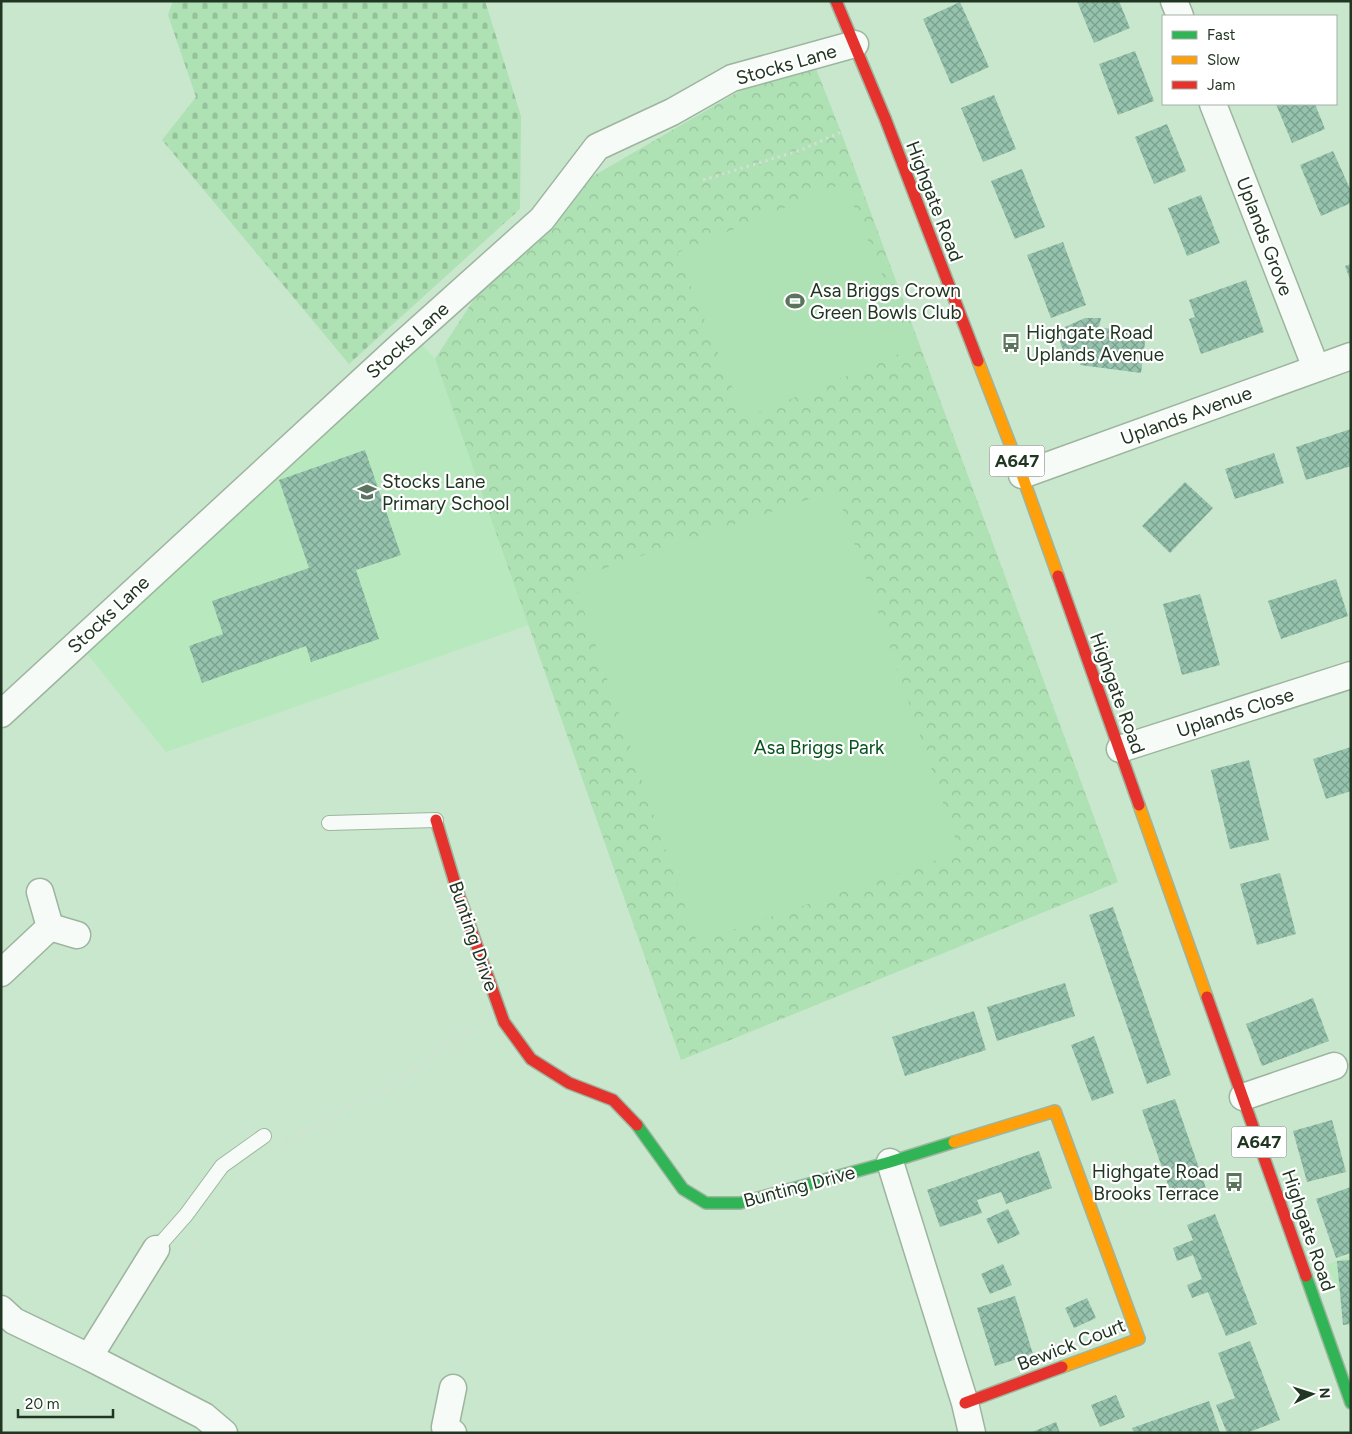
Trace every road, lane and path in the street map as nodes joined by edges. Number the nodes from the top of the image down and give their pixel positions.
1 (836, 1) edge
2 (1174, 1) edge
3 (1180, 15) edge
4 (855, 44) junction
5 (1213, 105) edge
6 (841, 132) dead end
7 (703, 180) dead end
8 (1351, 356) edge
9 (1316, 368) junction
10 (1022, 475) junction
11 (1351, 675) edge
12 (1, 714) edge
13 (1120, 749) junction
14 (436, 820) joint
15 (329, 823) dead end
16 (40, 892) dead end
17 (50, 927) junction
18 (77, 935) dead end
19 (1, 973) edge
20 (501, 1012) junction
21 (1334, 1066) dead end
22 (1243, 1097) junction
23 (264, 1136) dead end
24 (279, 1145) dead end
25 (890, 1162) junction
26 (202, 1233) dead end
27 (156, 1249) junction
28 (1, 1309) edge
29 (89, 1357) junction
30 (453, 1388) dead end
31 (965, 1403) junction
32 (1351, 1403) edge
33 (445, 1431) edge
34 (224, 1433) edge
35 (972, 1433) edge

1 - 4 main road, Highgate Road / A647
2 - 3 street
4 - 10 main road, Highgate Road / A647
4 - 12 street, Stocks Lane
5 - 9 street, Uplands Grove
6 - 7 path
8 - 9 street, Uplands Avenue
9 - 10 street, Uplands Avenue
10 - 13 main road, Highgate Road / A647
11 - 13 street, Uplands Close
13 - 22 main road, Highgate Road / A647
14 - 15 lane
14 - 20 main road, Bunting Drive
16 - 17 street
17 - 18 street
17 - 19 street
20 - 24 path
20 - 25 main road, Bunting Drive
21 - 22 street
22 - 32 main road, Highgate Road / A647
23 - 27 lane
25 - 31 street
25 - 31 main road, Bewick Court
26 - 27 path
27 - 29 street
28 - 29 street
29 - 34 street
30 - 33 street
31 - 35 street

